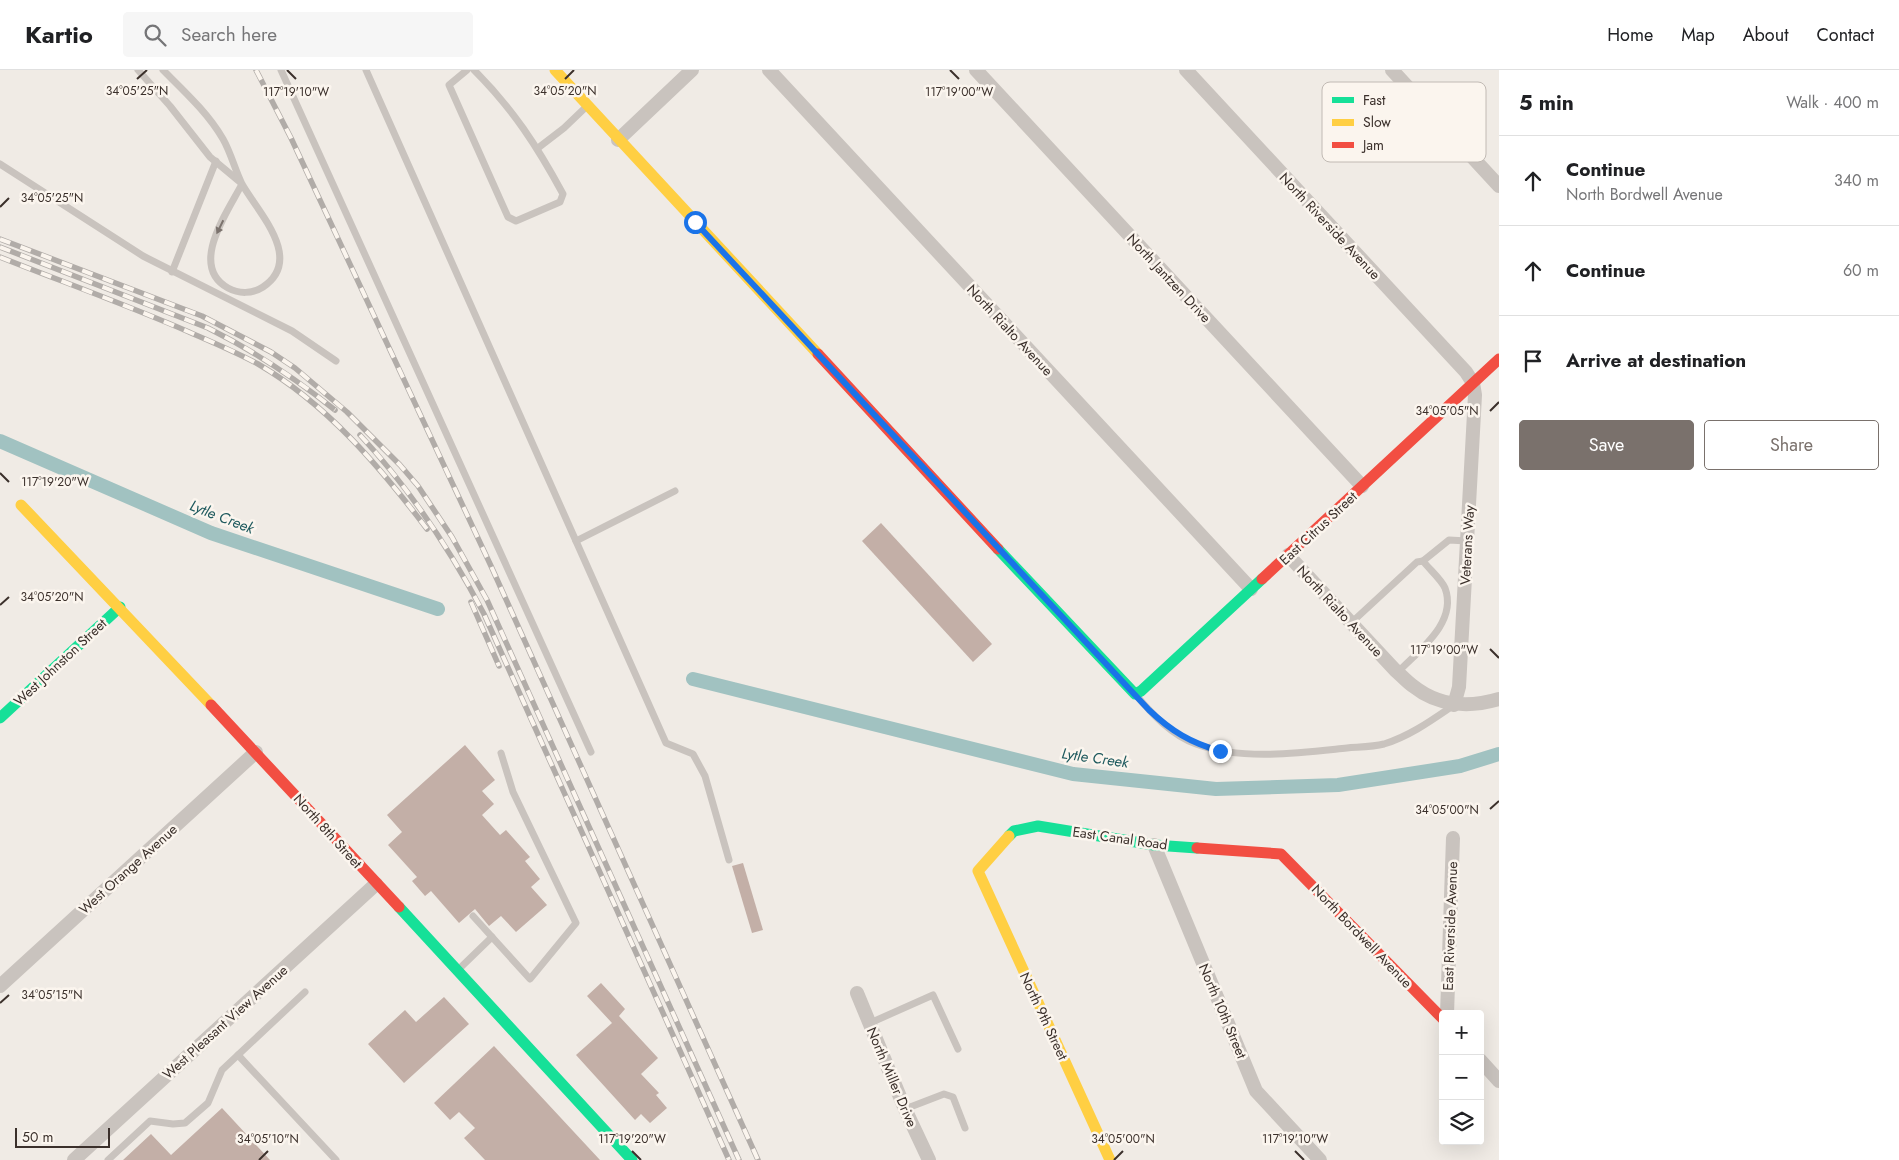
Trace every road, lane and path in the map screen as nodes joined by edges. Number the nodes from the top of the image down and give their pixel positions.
1 (138, 70) edge
2 (163, 70) edge
3 (281, 70) edge
4 (366, 70) edge
5 (467, 70) edge
6 (474, 70) edge
7 (555, 70) edge
8 (692, 70) edge
9 (769, 70) edge
10 (976, 70) edge
11 (1186, 70) edge
12 (1392, 70) edge
13 (1403, 82) edge
14 (588, 106) junction
15 (618, 140) junction
16 (538, 148) junction
17 (216, 161) junction
18 (1477, 162) edge
19 (0, 164) edge
20 (242, 184) junction
21 (1499, 186) edge
22 (172, 272) junction
23 (232, 290) junction
24 (227, 299) junction
25 (1499, 359) edge
26 (336, 361) dead end
27 (1473, 383) junction
28 (1362, 486) junction
29 (675, 491) dead end
30 (21, 505) dead end
31 (576, 541) junction
32 (1467, 541) junction
33 (1288, 555) junction
34 (1423, 560) junction
35 (1251, 590) junction
36 (120, 607) junction
37 (1351, 623) junction
38 (1398, 672) junction
39 (1135, 694) junction
40 (1499, 699) edge
41 (1454, 705) junction
42 (0, 718) edge
43 (256, 752) junction
44 (591, 752) dead end
45 (501, 753) dead end
46 (1453, 838) dead end
47 (1154, 845) junction
48 (1281, 854) joint
49 (729, 860) dead end
50 (978, 871) joint
51 (376, 884) junction
52 (473, 916) dead end
53 (492, 937) junction
54 (457, 971) junction
55 (0, 986) edge
56 (305, 992) dead end
57 (857, 993) dead end
58 (1447, 1010) edge
59 (1439, 1015) edge
60 (870, 1024) junction
61 (958, 1048) dead end
62 (238, 1055) junction
63 (1484, 1064) edge
64 (1499, 1080) edge
65 (905, 1109) junction
66 (965, 1128) dead end
67 (74, 1160) edge
68 (108, 1160) edge
69 (336, 1160) edge
70 (632, 1160) edge
71 (929, 1160) edge
72 (1110, 1160) edge
73 (1320, 1160) edge

1 - 17 lane
2 - 20 lane
3 - 44 lane
4 - 31 lane
5 - 16 lane
6 - 16 lane
7 - 14 street
8 - 15 street
9 - 35 street, North Rialto Avenue
10 - 28 street, North Jantzen Drive
11 - 27 street, North Riverside Avenue
12 - 13 street
14 - 15 street
14 - 16 lane
15 - 39 street
17 - 20 lane
17 - 22 lane
18 - 21 street
19 - 22 lane
20 -> 23 lane
20 - 23 lane
22 - 24 lane
23 - 24 lane
24 - 26 lane
25 - 27 street, East Citrus Street
27 - 28 street, East Citrus Street
27 - 32 street, Veterans Way
28 - 33 street, East Citrus Street
29 - 31 lane
30 - 36 street, North 8th Street
31 - 49 lane
32 - 34 lane
32 - 41 street, Veterans Way
33 - 35 street, East Citrus Street
33 - 37 street, North Rialto Avenue
34 - 37 lane
34 - 38 lane
35 - 39 street, East Citrus Street
36 - 42 street, West Johnston Street
36 - 43 street, North 8th Street
37 - 38 street, North Rialto Avenue
38 - 41 street, North Rialto Avenue
39 - 41 lane
40 - 41 street, North Rialto Avenue
43 - 51 street, North 8th Street
43 - 55 street, West Orange Avenue
45 - 53 lane
46 - 58 street, East Riverside Avenue
47 - 48 street, East Canal Road
47 - 50 street, East Canal Road
47 - 73 street, North 10th Street
48 - 59 street, North Bordwell Avenue
50 - 72 street, North 9th Street
51 - 54 street, North 8th Street
51 - 67 street, West Pleasant View Avenue
52 - 53 lane
53 - 54 lane
54 - 70 street, North 8th Street
56 - 62 lane
57 - 60 street, North Miller Drive
60 - 61 lane
60 - 65 street, North Miller Drive
62 - 68 lane
62 - 69 lane
63 - 64 street
65 - 66 lane
65 - 71 street, North Miller Drive

